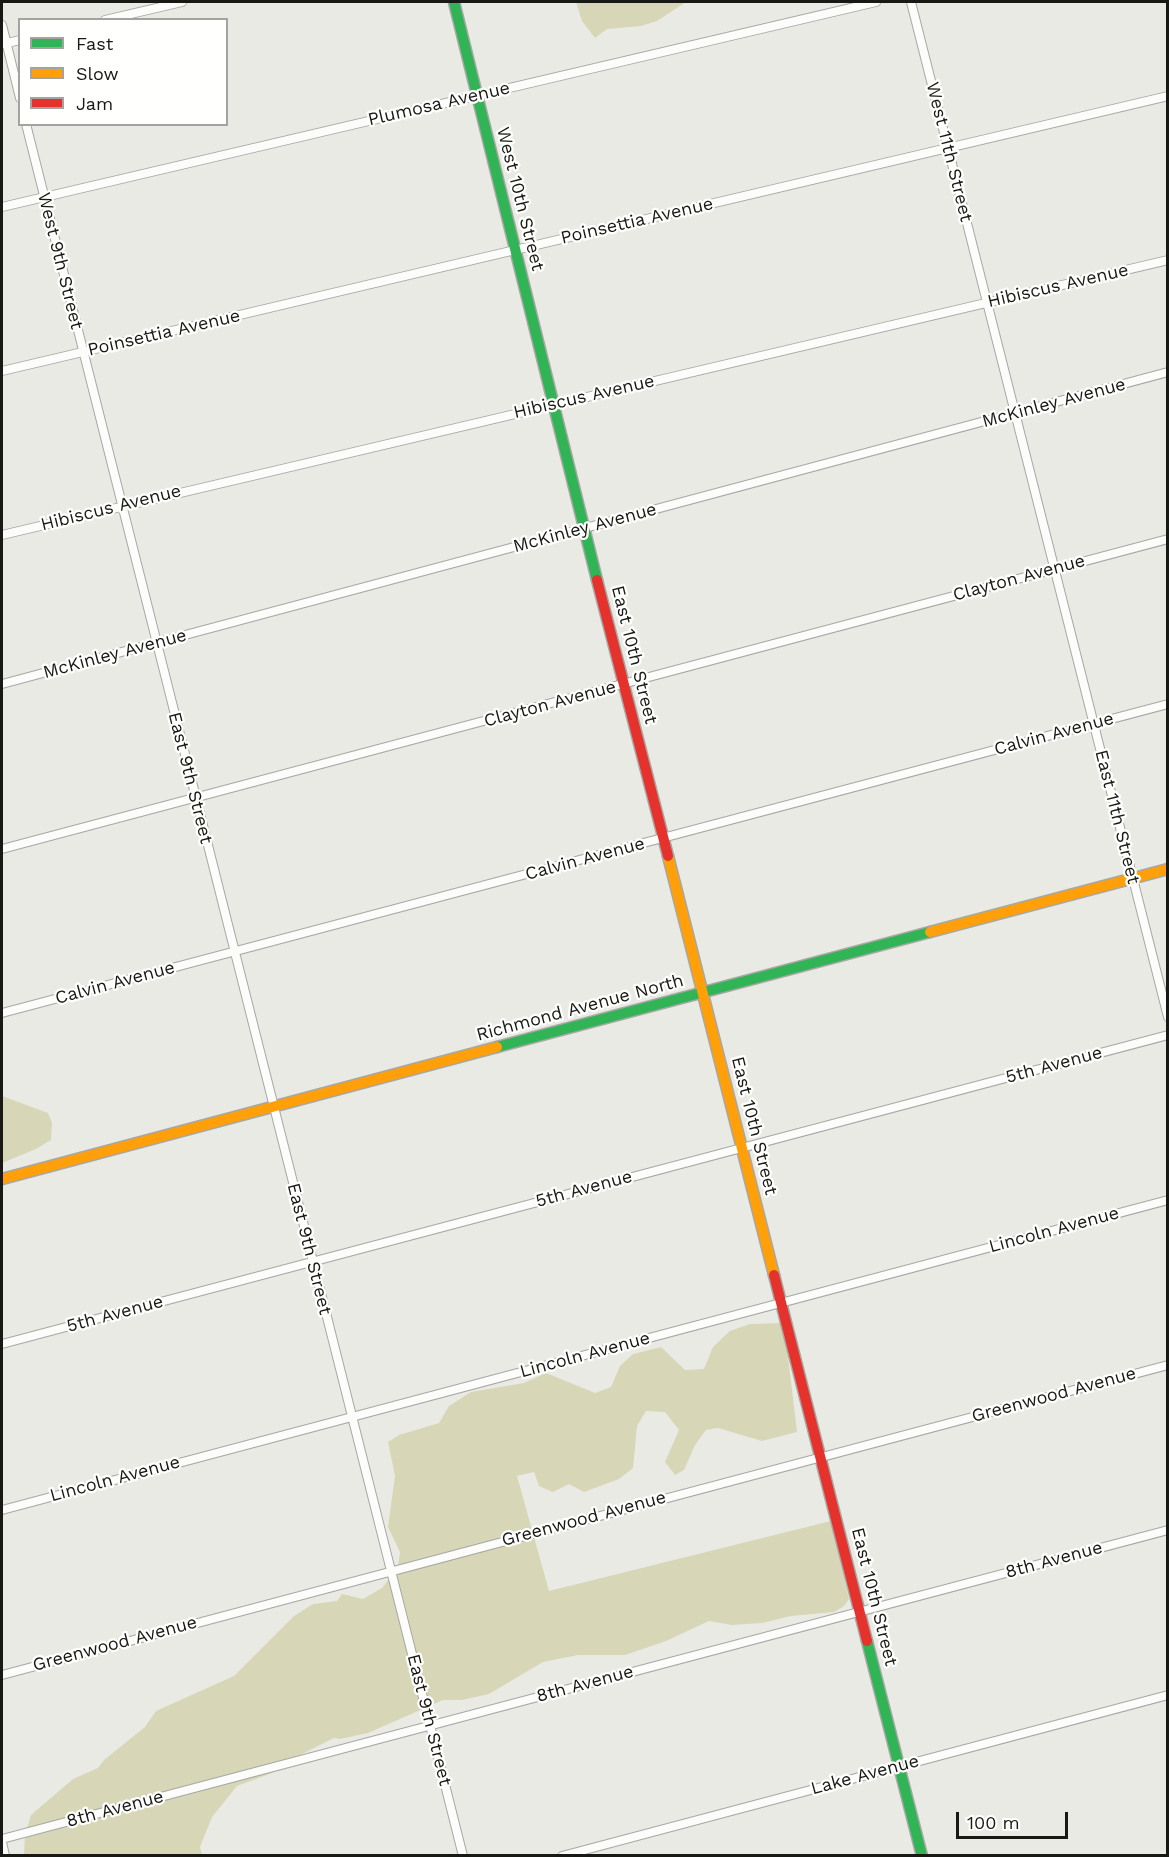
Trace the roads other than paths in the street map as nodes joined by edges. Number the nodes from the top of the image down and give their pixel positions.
1 (182, 2) edge
2 (454, 2) edge
3 (876, 2) edge
4 (911, 2) edge
5 (114, 18) edge
6 (2, 25) edge
7 (4, 43) edge
8 (18, 91) edge
9 (477, 95) junction
10 (1167, 96) edge
11 (26, 126) edge
12 (948, 147) junction
13 (44, 197) junction
14 (2, 207) edge
15 (515, 250) junction
16 (1167, 260) edge
17 (987, 303) junction
18 (83, 352) junction
19 (2, 371) edge
20 (1167, 372) edge
21 (553, 405) junction
22 (1016, 414) junction
23 (121, 506) junction
24 (585, 528) junction
25 (2, 535) edge
26 (1167, 539) edge
27 (1054, 569) junction
28 (155, 643) junction
29 (2, 684) edge
30 (625, 684) junction
31 (1167, 704) edge
32 (1093, 724) junction
33 (195, 797) junction
34 (664, 838) junction
35 (2, 849) edge
36 (1167, 869) edge
37 (1133, 879) junction
38 (234, 952) junction
39 (703, 992) junction
40 (2, 1013) edge
41 (1167, 1017) edge
42 (1167, 1035) edge
43 (273, 1107) junction
44 (742, 1146) junction
45 (2, 1179) edge
46 (1167, 1200) edge
47 (313, 1261) junction
48 (782, 1302) junction
49 (2, 1344) edge
50 (1167, 1365) edge
51 (352, 1416) junction
52 (821, 1457) junction
53 (2, 1510) edge
54 (1167, 1530) edge
55 (391, 1570) junction
56 (861, 1611) junction
57 (2, 1675) edge
58 (1167, 1695) edge
59 (430, 1725) junction
60 (899, 1766) junction
61 (2, 1840) edge
62 (5, 1856) edge
63 (463, 1856) edge
64 (562, 1856) edge
65 (922, 1856) edge

1 - 5 street
2 - 9 street, West 10th Street
3 - 9 street, Plumosa Avenue
4 - 12 street, West 11th Street
6 - 7 street
7 - 8 street
9 - 13 street, Plumosa Avenue
9 - 15 street, West 10th Street
10 - 12 street, Poinsettia Avenue
11 - 13 street, West 9th Street
12 - 15 street, Poinsettia Avenue
12 - 17 street, West 11th Street
13 - 14 street, Plumosa Avenue
13 - 18 street, West 9th Street
15 - 18 street, Poinsettia Avenue
15 - 21 street, West 10th Street
16 - 17 street, Hibiscus Avenue
17 - 21 street, Hibiscus Avenue
17 - 22 street, East 11th Street
18 - 19 street, Poinsettia Avenue
18 - 23 street, West 9th Street
20 - 22 street, McKinley Avenue
21 - 23 street, Hibiscus Avenue
21 - 24 street, East 10th Street
22 - 24 street, McKinley Avenue
22 - 27 street, East 11th Street
23 - 25 street, Hibiscus Avenue
23 - 28 street, West 9th Street
24 - 28 street, McKinley Avenue
24 - 30 street, East 10th Street
26 - 27 street, Clayton Avenue
27 - 30 street, Clayton Avenue
27 - 32 street, East 11th Street
28 - 29 street, McKinley Avenue
28 - 33 street, East 9th Street
30 - 33 street, Clayton Avenue
30 - 34 street, East 10th Street
31 - 32 street, Calvin Avenue
32 - 34 street, Calvin Avenue
32 - 37 street, East 11th Street
33 - 35 street, Clayton Avenue
33 - 38 street, East 9th Street
34 - 38 street, Calvin Avenue
34 - 39 street, East 10th Street
36 - 37 street, Richmond Avenue North
37 - 39 street, Richmond Avenue North
37 - 41 street, East 11th Street
38 - 40 street, Calvin Avenue
38 - 43 street, East 9th Street
39 - 43 street, Richmond Avenue North
39 - 44 street, East 10th Street
42 - 44 street, 5th Avenue
43 - 45 street, Richmond Avenue North
43 - 47 street, East 9th Street
44 - 47 street, 5th Avenue
44 - 48 street, East 10th Street
46 - 48 street, Lincoln Avenue
47 - 49 street, 5th Avenue
47 - 51 street, East 9th Street
48 - 51 street, Lincoln Avenue
48 - 52 street, East 10th Street
50 - 52 street, Greenwood Avenue
51 - 53 street, Lincoln Avenue
51 - 55 street, East 9th Street
52 - 55 street, Greenwood Avenue
52 - 56 street, East 10th Street
54 - 56 street, 8th Avenue
55 - 57 street, Greenwood Avenue
55 - 59 street, East 9th Street
56 - 59 street, 8th Avenue
56 - 60 street, East 10th Street
58 - 60 street, Lake Avenue
59 - 61 street, 8th Avenue
59 - 63 street, East 9th Street
60 - 64 street, Lake Avenue
60 - 65 street, East 10th Street
61 - 62 street

